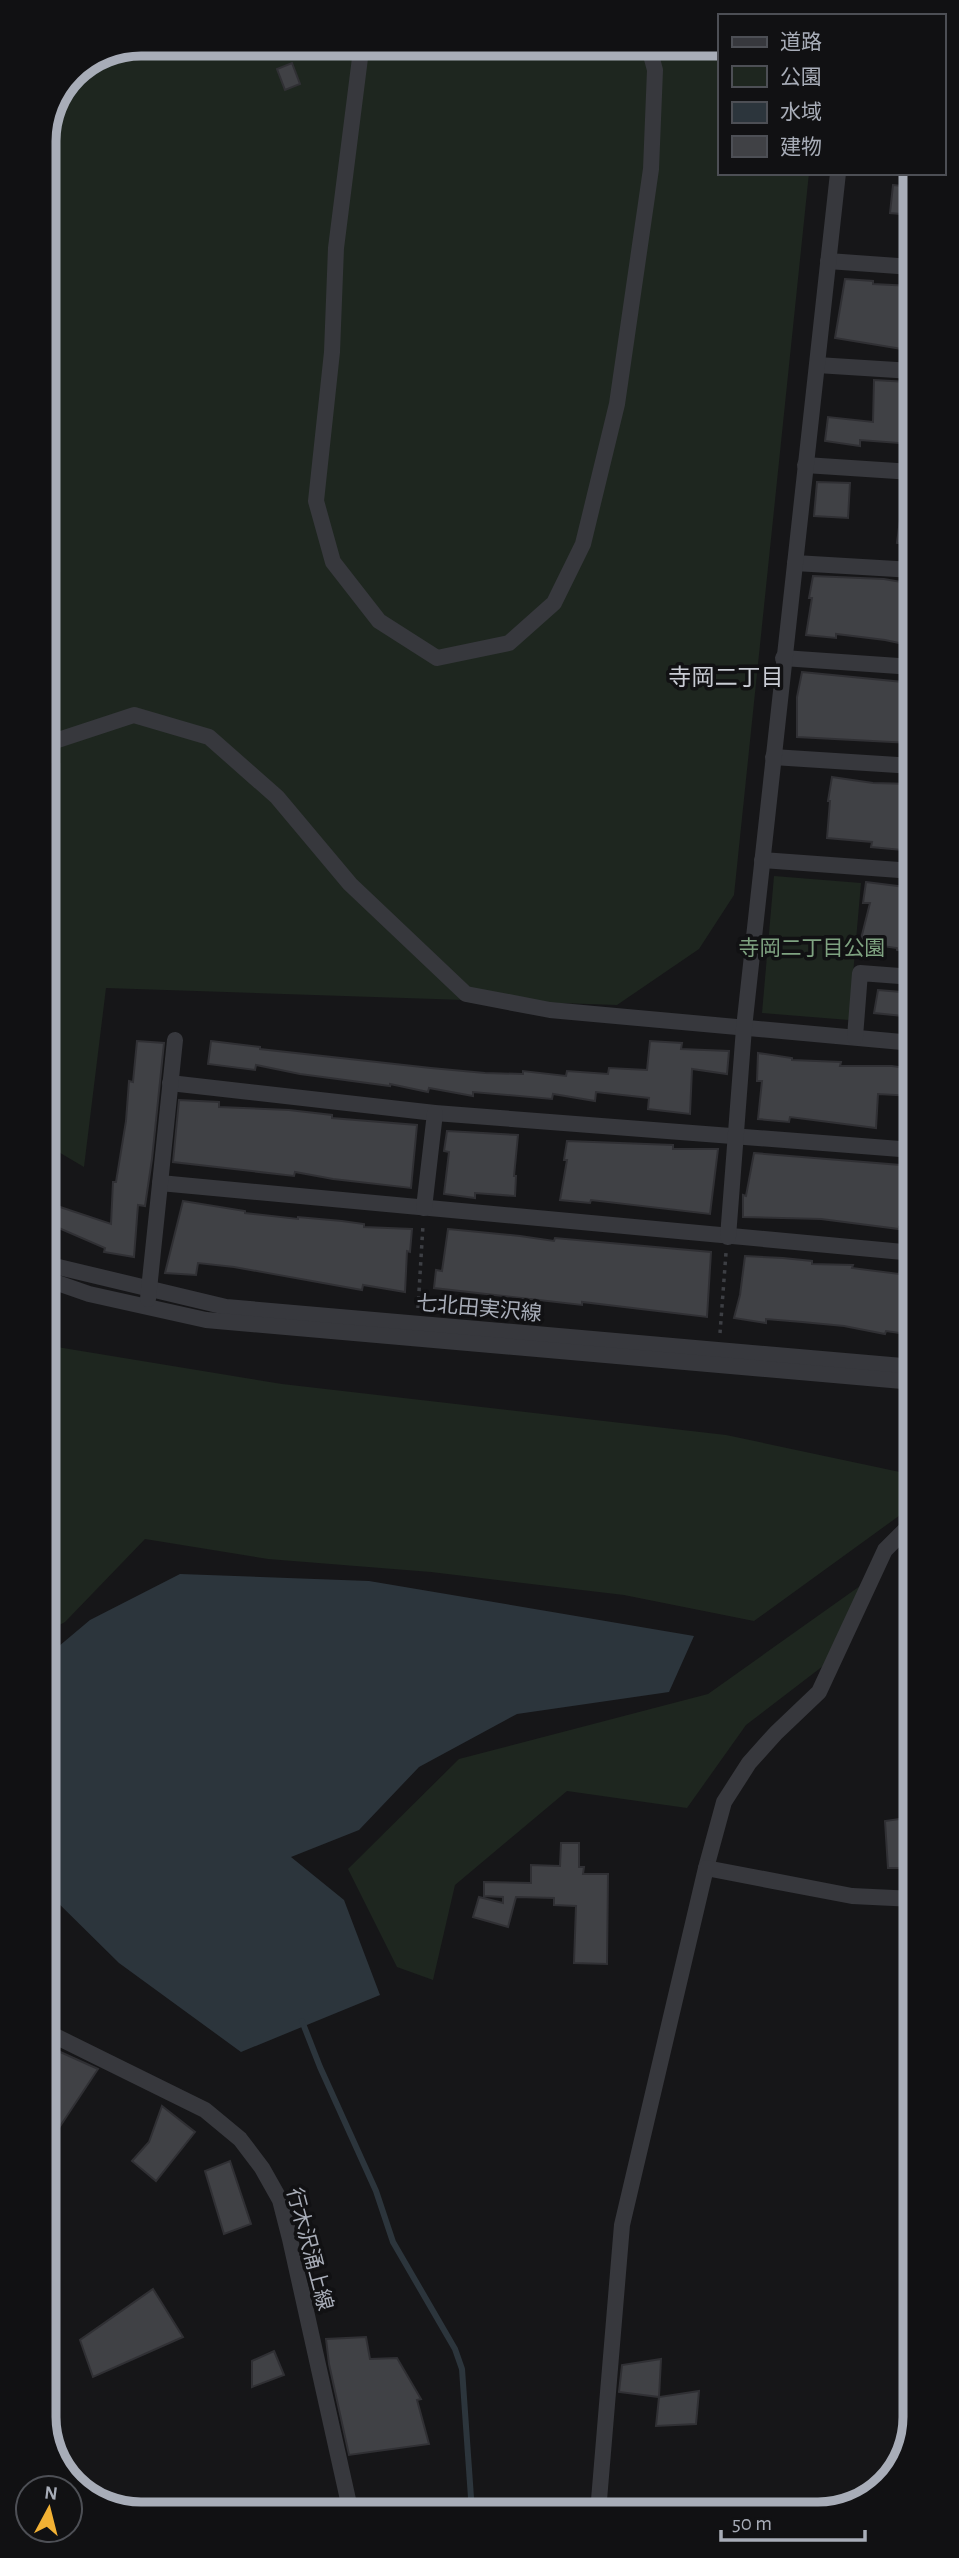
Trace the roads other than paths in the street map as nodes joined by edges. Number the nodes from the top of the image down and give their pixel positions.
1 (359, 56) edge
2 (651, 56) edge
3 (838, 175) edge
4 (828, 261) junction
5 (903, 266) edge
6 (817, 365) junction
7 (903, 370) edge
8 (805, 465) junction
9 (903, 471) edge
10 (795, 563) junction
11 (903, 569) edge
12 (783, 658) junction
13 (903, 666) edge
14 (56, 740) edge
15 (773, 757) junction
16 (903, 765) edge
17 (762, 860) junction
18 (903, 870) edge
19 (903, 976) edge
20 (744, 1028) junction
21 (855, 1037) junction
22 (174, 1040) dead end
23 (903, 1042) edge
24 (170, 1083) junction
25 (435, 1113) junction
26 (736, 1136) junction
27 (903, 1149) edge
28 (160, 1183) junction
29 (424, 1208) junction
30 (728, 1237) junction
31 (903, 1252) edge
32 (56, 1266) edge
33 (56, 1282) edge
34 (149, 1289) junction
35 (147, 1308) junction
36 (903, 1366) edge
37 (903, 1381) edge
38 (903, 1532) edge
39 (706, 1868) junction
40 (903, 1898) edge
41 (56, 2036) edge
42 (349, 2502) edge
43 (599, 2502) edge

1 - 2 street
3 - 4 street
4 - 5 street
4 - 6 street
6 - 7 street
6 - 8 street
8 - 9 street
8 - 10 street
10 - 11 street
10 - 12 street
12 - 13 street
12 - 15 street
14 - 20 street
15 - 16 street
15 - 17 street
17 - 18 street
17 - 20 street
19 - 21 street
20 - 21 street
20 - 26 street
21 - 23 street
22 - 24 street
24 - 25 street
24 - 28 street
25 - 26 street
25 - 29 street
26 - 27 street
26 - 30 street
28 - 29 street
28 - 34 street
29 - 30 street
30 - 31 street
32 - 34 street, 七北田実沢線
33 - 35 street
34 - 35 street
34 - 36 street, 七北田実沢線
35 - 37 street
38 - 39 street
39 - 40 street
39 - 43 street
41 - 42 street, 行木沢涌上線

